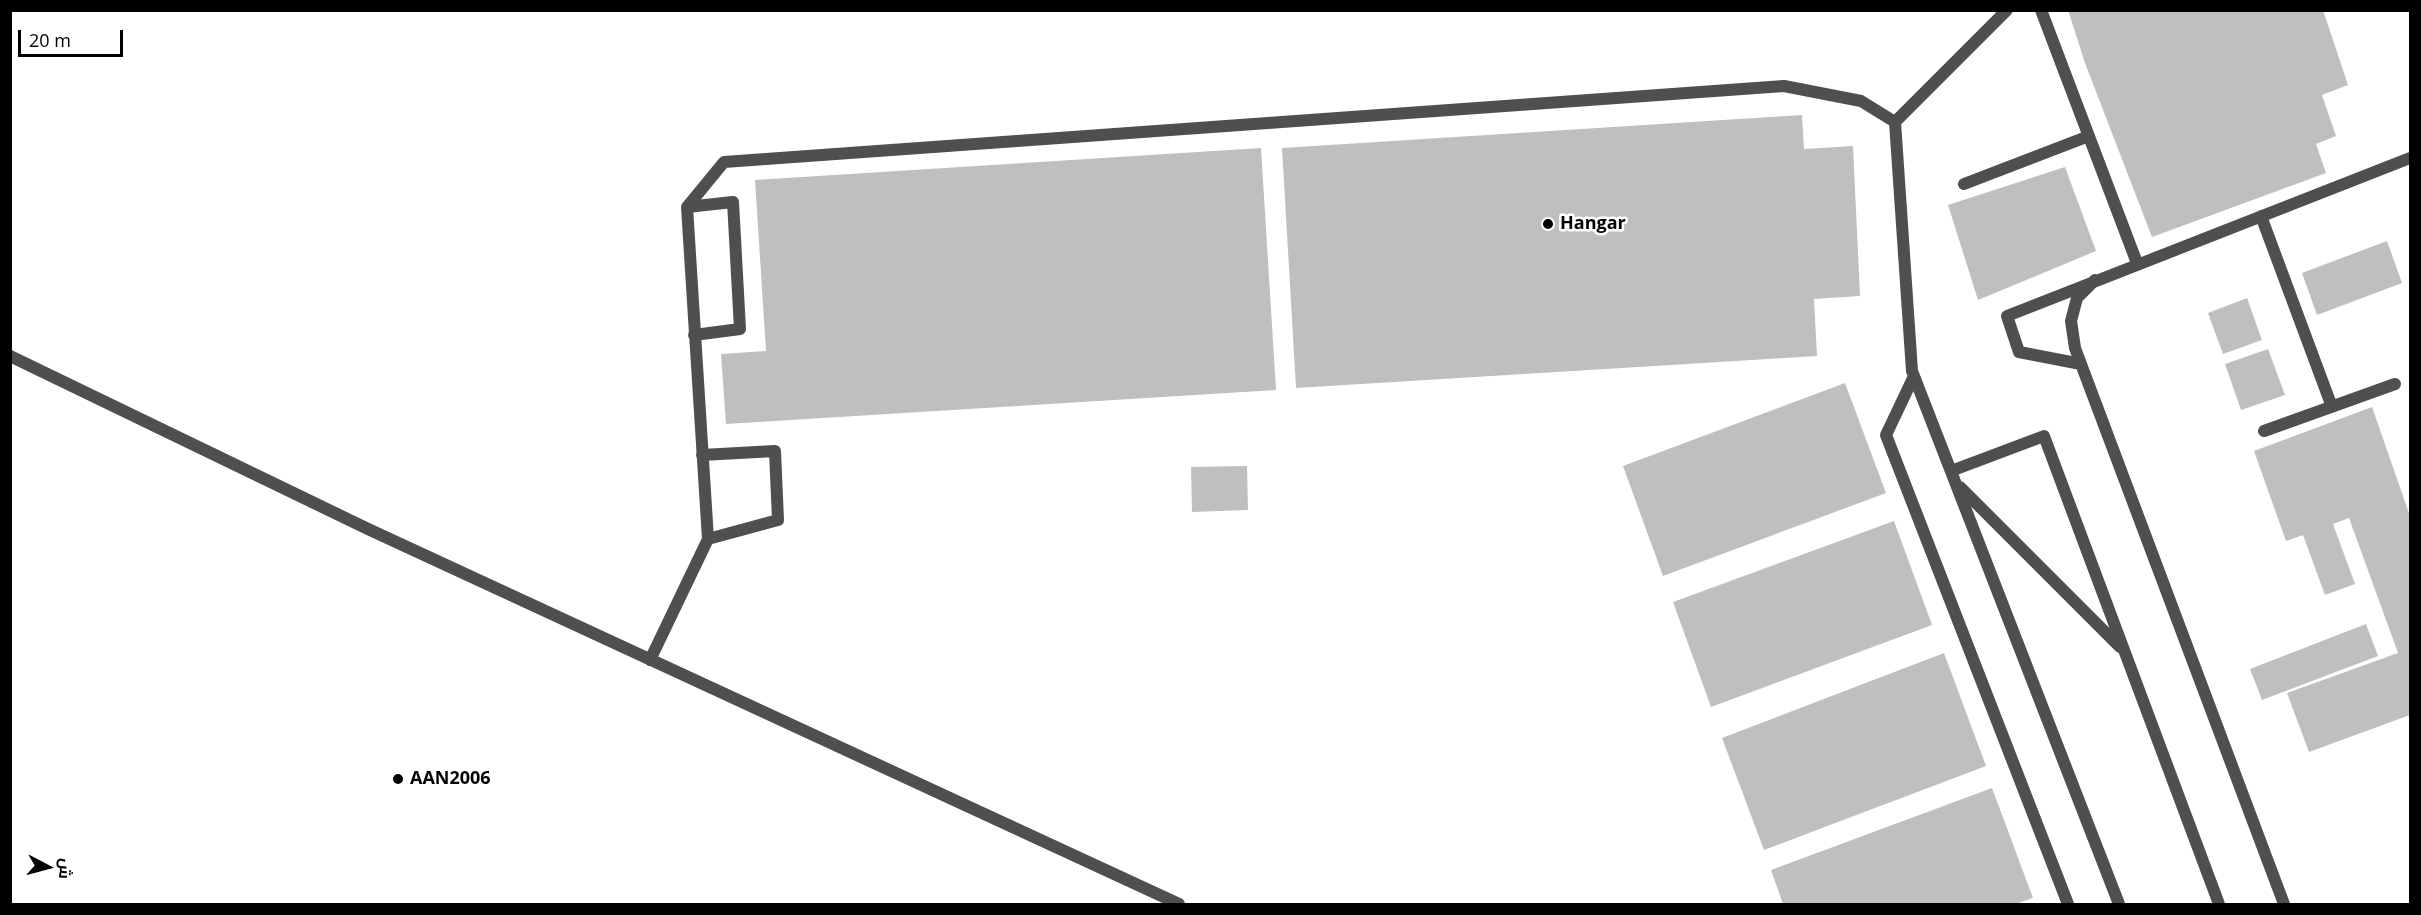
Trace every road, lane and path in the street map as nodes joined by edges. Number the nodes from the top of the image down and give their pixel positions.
1 (2007, 10) edge
2 (2041, 10) edge
3 (1895, 122) junction
4 (2089, 136) junction
5 (2410, 158) edge
6 (1964, 184) dead end
7 (687, 207) junction
8 (2260, 216) junction
9 (2137, 264) junction
10 (2095, 280) junction
11 (694, 335) junction
12 (10, 356) edge
13 (2081, 364) junction
14 (1914, 376) junction
15 (2395, 384) dead end
16 (2332, 406) junction
17 (2264, 431) dead end
18 (702, 455) junction
19 (1951, 471) junction
20 (1956, 483) junction
21 (708, 539) junction
22 (2123, 650) junction
23 (650, 660) junction
24 (1179, 904) edge
25 (2068, 904) edge
26 (2119, 904) edge
27 (2219, 904) edge
28 (2284, 904) edge

1 - 3 lane
2 - 4 lane
3 - 7 lane
3 - 14 lane
4 - 6 lane
4 - 9 lane
5 - 8 lane
7 - 11 lane
7 - 11 lane
8 - 9 lane
8 - 16 lane
9 - 10 lane
10 - 13 lane
10 - 13 lane
11 - 18 lane
12 - 23 lane
13 - 28 lane
14 - 19 lane
14 - 25 lane
15 - 16 lane
16 - 17 lane
18 - 21 lane
18 - 21 lane
19 - 20 lane
19 - 22 lane
20 - 22 lane
20 - 26 lane
21 - 23 lane
22 - 27 lane
23 - 24 lane

